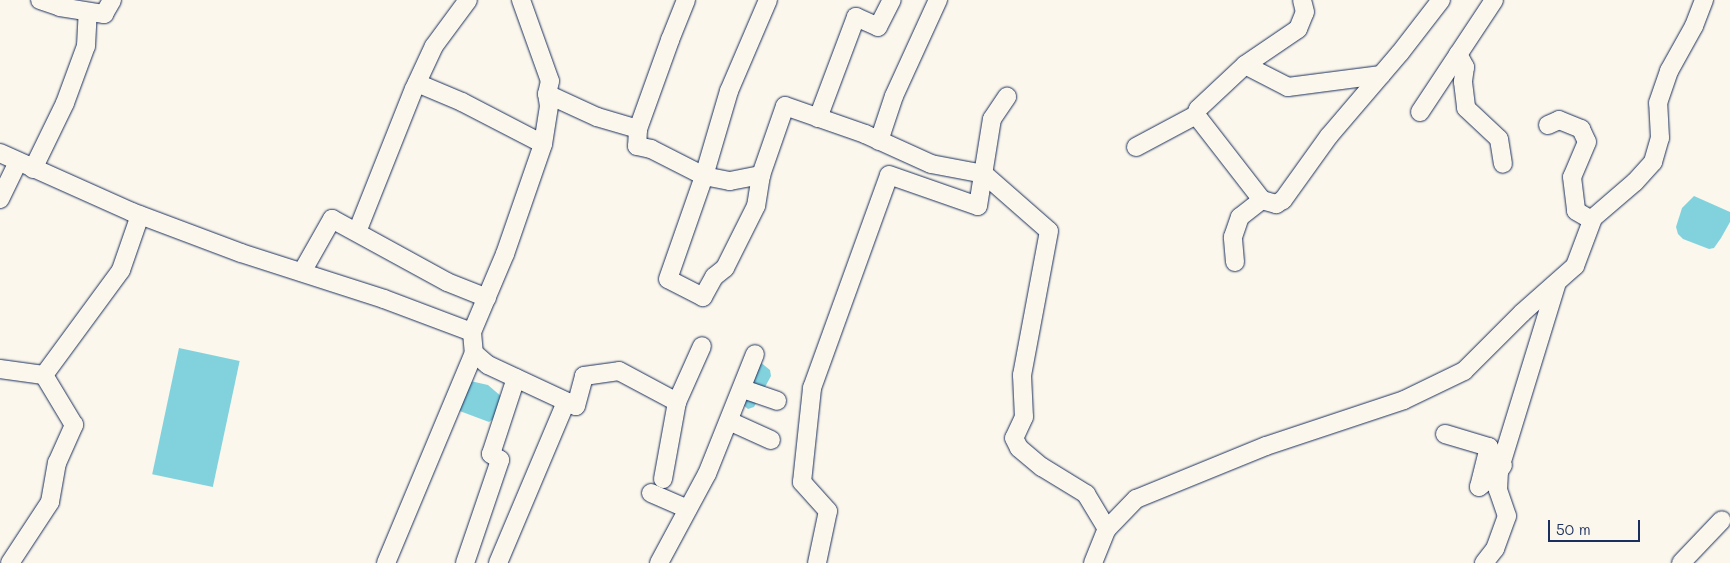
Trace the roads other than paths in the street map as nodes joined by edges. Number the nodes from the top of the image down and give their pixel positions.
1 (40, 0) edge
2 (112, 0) edge
3 (468, 0) edge
4 (521, 0) edge
5 (686, 0) edge
6 (768, 0) edge
7 (892, 0) edge
8 (938, 0) edge
9 (1302, 0) edge
10 (1441, 0) edge
11 (1494, 0) edge
12 (1704, 0) edge
13 (88, 12) junction
14 (1458, 54) junction
15 (1245, 65) junction
16 (1381, 75) junction
17 (417, 83) junction
18 (547, 94) junction
19 (1007, 97) dead end
20 (1420, 112) dead end
21 (1196, 115) junction
22 (818, 118) junction
23 (1548, 124) dead end
24 (638, 130) junction
25 (879, 141) junction
26 (544, 144) junction
27 (1136, 147) dead end
28 (0, 153) edge
29 (1503, 164) dead end
30 (26, 166) junction
31 (984, 174) junction
32 (761, 175) junction
33 (704, 176) junction
34 (0, 199) edge
35 (1262, 200) junction
36 (140, 215) junction
37 (1593, 218) junction
38 (357, 232) junction
39 (1236, 262) dead end
40 (302, 272) junction
41 (1558, 282) junction
42 (487, 298) junction
43 (472, 332) junction
44 (702, 346) dead end
45 (474, 353) junction
46 (755, 354) dead end
47 (0, 369) edge
48 (44, 375) junction
49 (516, 378) junction
50 (743, 389) junction
51 (777, 401) dead end
52 (566, 402) junction
53 (677, 402) junction
54 (729, 421) junction
55 (1445, 434) dead end
56 (770, 440) dead end
57 (1511, 454) dead end
58 (1499, 471) junction
59 (663, 479) dead end
60 (652, 493) dead end
61 (688, 509) junction
62 (1722, 520) dead end
63 (1107, 529) junction
64 (10, 563) edge
65 (386, 563) edge
66 (465, 563) edge
67 (498, 563) edge
68 (658, 563) edge
69 (817, 563) edge
70 (1093, 563) edge
71 (1484, 563) edge
72 (1681, 563) edge

1 - 13 street
2 - 13 street
3 - 17 street
4 - 18 street
5 - 24 street
6 - 33 street
7 - 22 street
8 - 25 street
9 - 15 street
10 - 16 street
11 - 14 street
12 - 37 street
13 - 30 street
14 - 20 street
14 - 29 street
15 - 16 street
15 - 21 street
16 - 35 street
17 - 26 street
17 - 38 street
18 - 24 street
18 - 26 street
19 - 31 street
21 - 27 street
21 - 35 street
22 - 25 street
22 - 32 street
23 - 37 street
24 - 33 street
25 - 31 street
26 - 42 street
28 - 30 street
30 - 34 street
30 - 36 street
31 - 63 street
31 - 69 street
32 - 33 street
32 - 33 street
35 - 39 street
36 - 40 street
36 - 48 street
37 - 41 street
38 - 40 street
38 - 42 street
40 - 43 street
41 - 58 street
41 - 63 street
42 - 43 street
43 - 45 street
44 - 53 street
45 - 49 street
45 - 65 street
46 - 50 street
47 - 48 street
48 - 64 street
49 - 52 street
49 - 66 street
50 - 51 street
50 - 54 street
52 - 53 street
52 - 67 street
53 - 59 street
54 - 56 street
54 - 61 street
55 - 58 street
57 - 58 street
58 - 71 street
60 - 61 street
61 - 68 street
62 - 72 street
63 - 70 street

